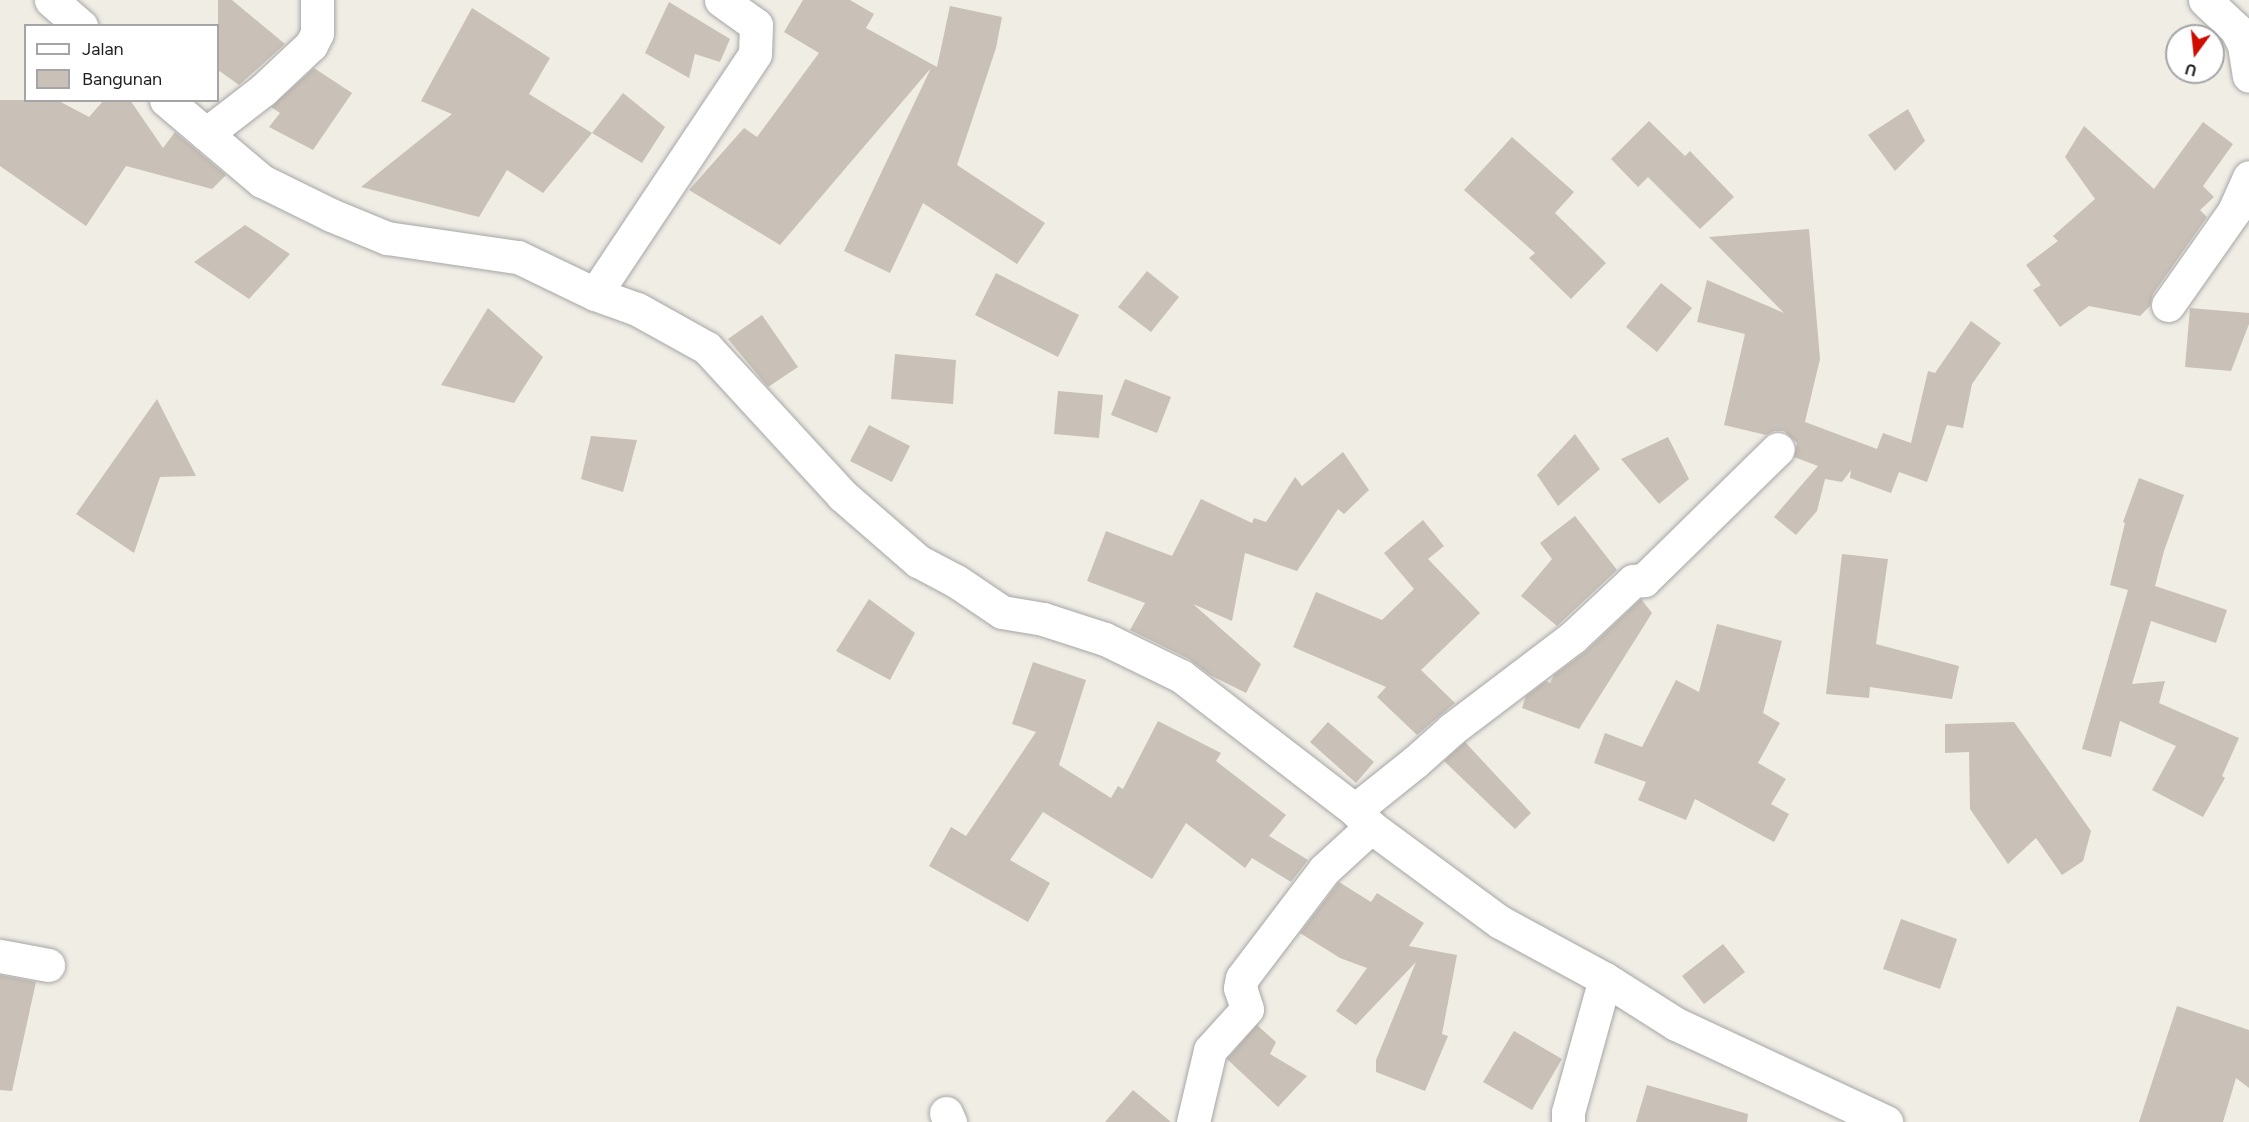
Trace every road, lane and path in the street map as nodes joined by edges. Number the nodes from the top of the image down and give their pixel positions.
1 (51, 0) edge
2 (317, 0) edge
3 (721, 0) edge
4 (2205, 0) edge
5 (79, 24) edge
6 (2249, 76) edge
7 (168, 102) edge
8 (206, 134) junction
9 (2249, 177) edge
10 (594, 294) junction
11 (2168, 305) dead end
12 (1778, 449) dead end
13 (1363, 818) junction
14 (0, 956) edge
15 (48, 965) dead end
16 (1605, 979) junction
17 (1193, 1122) edge
18 (1568, 1122) edge
19 (1886, 1122) edge

1 - 5 street
2 - 8 street
3 - 10 street
4 - 6 street
7 - 8 street
8 - 10 street
9 - 11 street
10 - 13 street
12 - 13 street
13 - 16 street
13 - 17 street
14 - 15 street
16 - 18 street
16 - 19 street

